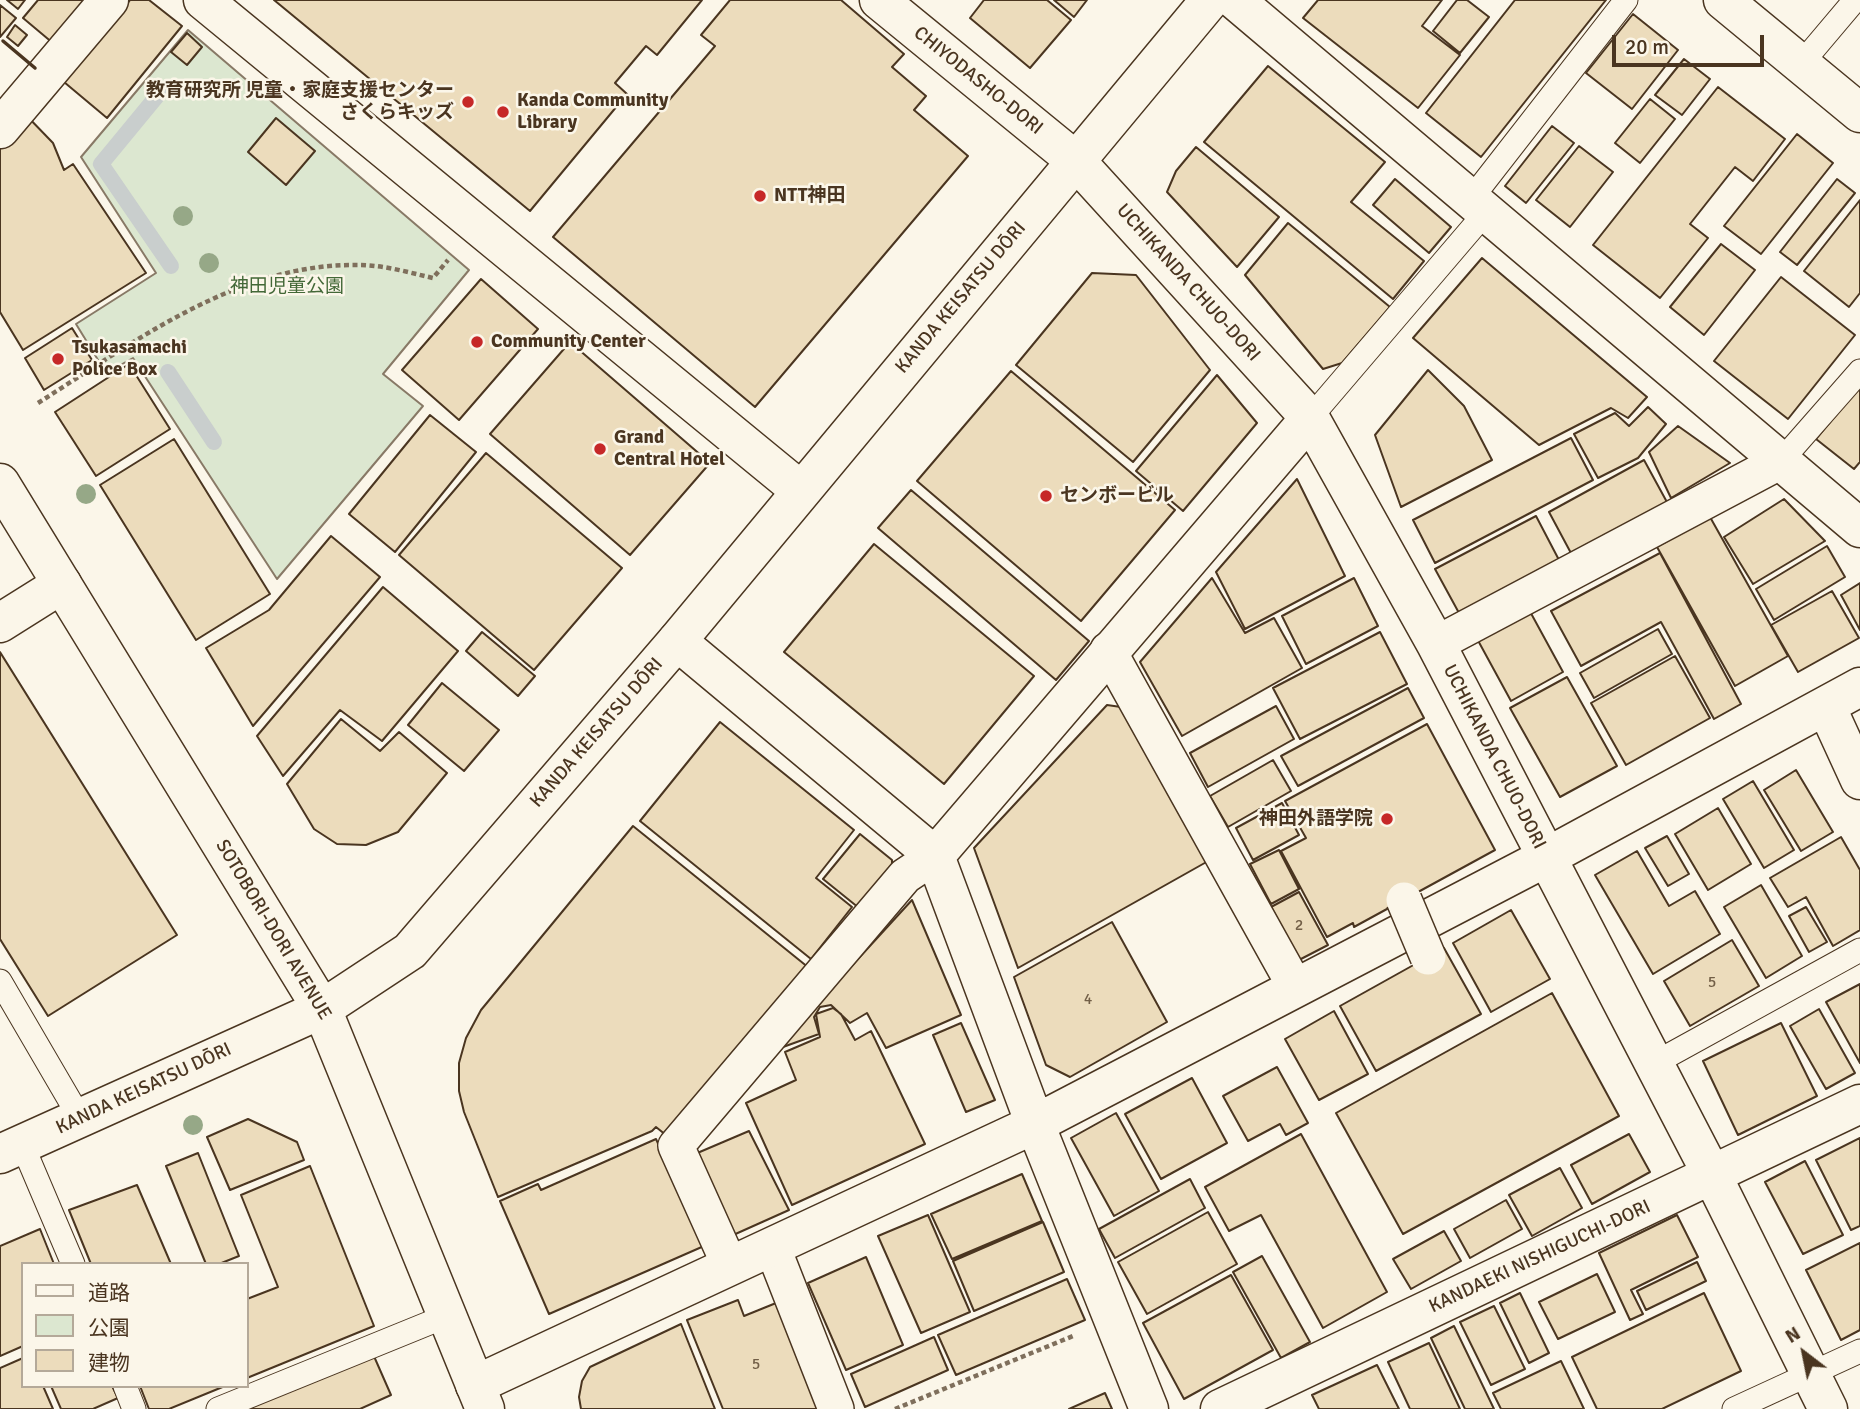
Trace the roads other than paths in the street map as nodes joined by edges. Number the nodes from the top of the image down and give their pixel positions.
1 (109, 0) edge
2 (203, 0) edge
3 (879, 0) edge
4 (1210, 0) edge
5 (1235, 0) edge
6 (1626, 0) edge
7 (1723, 0) edge
8 (1854, 0) edge
9 (1801, 64) junction
10 (1860, 113) edge
11 (0, 128) edge
12 (1076, 161) junction
13 (1479, 206) junction
14 (1860, 371) edge
15 (1310, 418) junction
16 (1781, 461) junction
17 (0, 483) edge
18 (800, 490) junction
19 (1860, 528) edge
20 (62, 584) junction
21 (0, 622) edge
22 (677, 641) junction
23 (1436, 643) junction
24 (1108, 650) junction
25 (1860, 687) edge
26 (1826, 706) junction
27 (1860, 780) edge
28 (934, 856) junction
29 (1545, 858) junction
30 (1404, 900) dead end
31 (1860, 950) edge
32 (1428, 957) dead end
33 (0, 981) edge
34 (1296, 988) junction
35 (322, 1009) junction
36 (1653, 1064) junction
37 (1860, 1104) edge
38 (80, 1118) junction
39 (1035, 1124) junction
40 (11, 1149) edge
41 (1712, 1175) junction
42 (772, 1246) junction
43 (72, 1262) edge
44 (730, 1266) junction
45 (449, 1315) junction
46 (1860, 1351) edge
47 (1810, 1374) junction
48 (126, 1388) edge
49 (480, 1397) edge
50 (134, 1409) edge
51 (218, 1409) edge
52 (836, 1409) edge
53 (1149, 1409) edge
54 (1220, 1409) edge
55 (1734, 1409) edge
56 (1828, 1409) edge

1 - 11 street
2 - 18 street
3 - 12 street, CHIYODASHO-DORI
4 - 12 street, KANDA KEISATSU DŌRI
5 - 13 street
6 - 13 lane
7 - 9 street
8 - 9 lane
9 - 10 street
12 - 15 street, UCHIKANDA CHUO-DORI
12 - 18 street, KANDA KEISATSU DŌRI
13 - 15 lane
13 - 16 street
14 - 16 lane
15 - 23 street, UCHIKANDA CHUO-DORI
15 - 24 street
16 - 19 street
16 - 23 street
17 - 20 street, SOTOBORI-DORI AVENUE
18 - 22 street, KANDA KEISATSU DŌRI
20 - 21 street
20 - 35 street, SOTOBORI-DORI AVENUE
22 - 28 street
22 - 35 street, KANDA KEISATSU DŌRI
23 - 29 street, UCHIKANDA CHUO-DORI
24 - 28 street
24 - 34 street
25 - 26 street
26 - 27 street
26 - 29 street
28 - 39 street
28 - 44 street
29 - 34 street
29 - 36 street, UCHIKANDA CHUO-DORI
30 - 32 street, bridge
31 - 36 lane
33 - 38 lane
34 - 39 street
35 - 38 street, KANDA KEISATSU DŌRI
35 - 45 street, SOTOBORI-DORI AVENUE
36 - 41 street, UCHIKANDA CHUO-DORI
37 - 41 street, KANDAEKI NISHIGUCHI-DORI
38 - 40 street, KANDA KEISATSU DŌRI
39 - 42 street
39 - 53 street
40 - 43 lane
41 - 47 street, UCHIKANDA CHUO-DORI
41 - 54 street, KANDAEKI NISHIGUCHI-DORI
42 - 44 street
42 - 52 street
44 - 49 street
45 - 49 street, SOTOBORI-DORI AVENUE
45 - 51 lane
46 - 47 lane
47 - 55 lane
47 - 56 street, UCHIKANDA CHUO-DORI
48 - 50 lane

